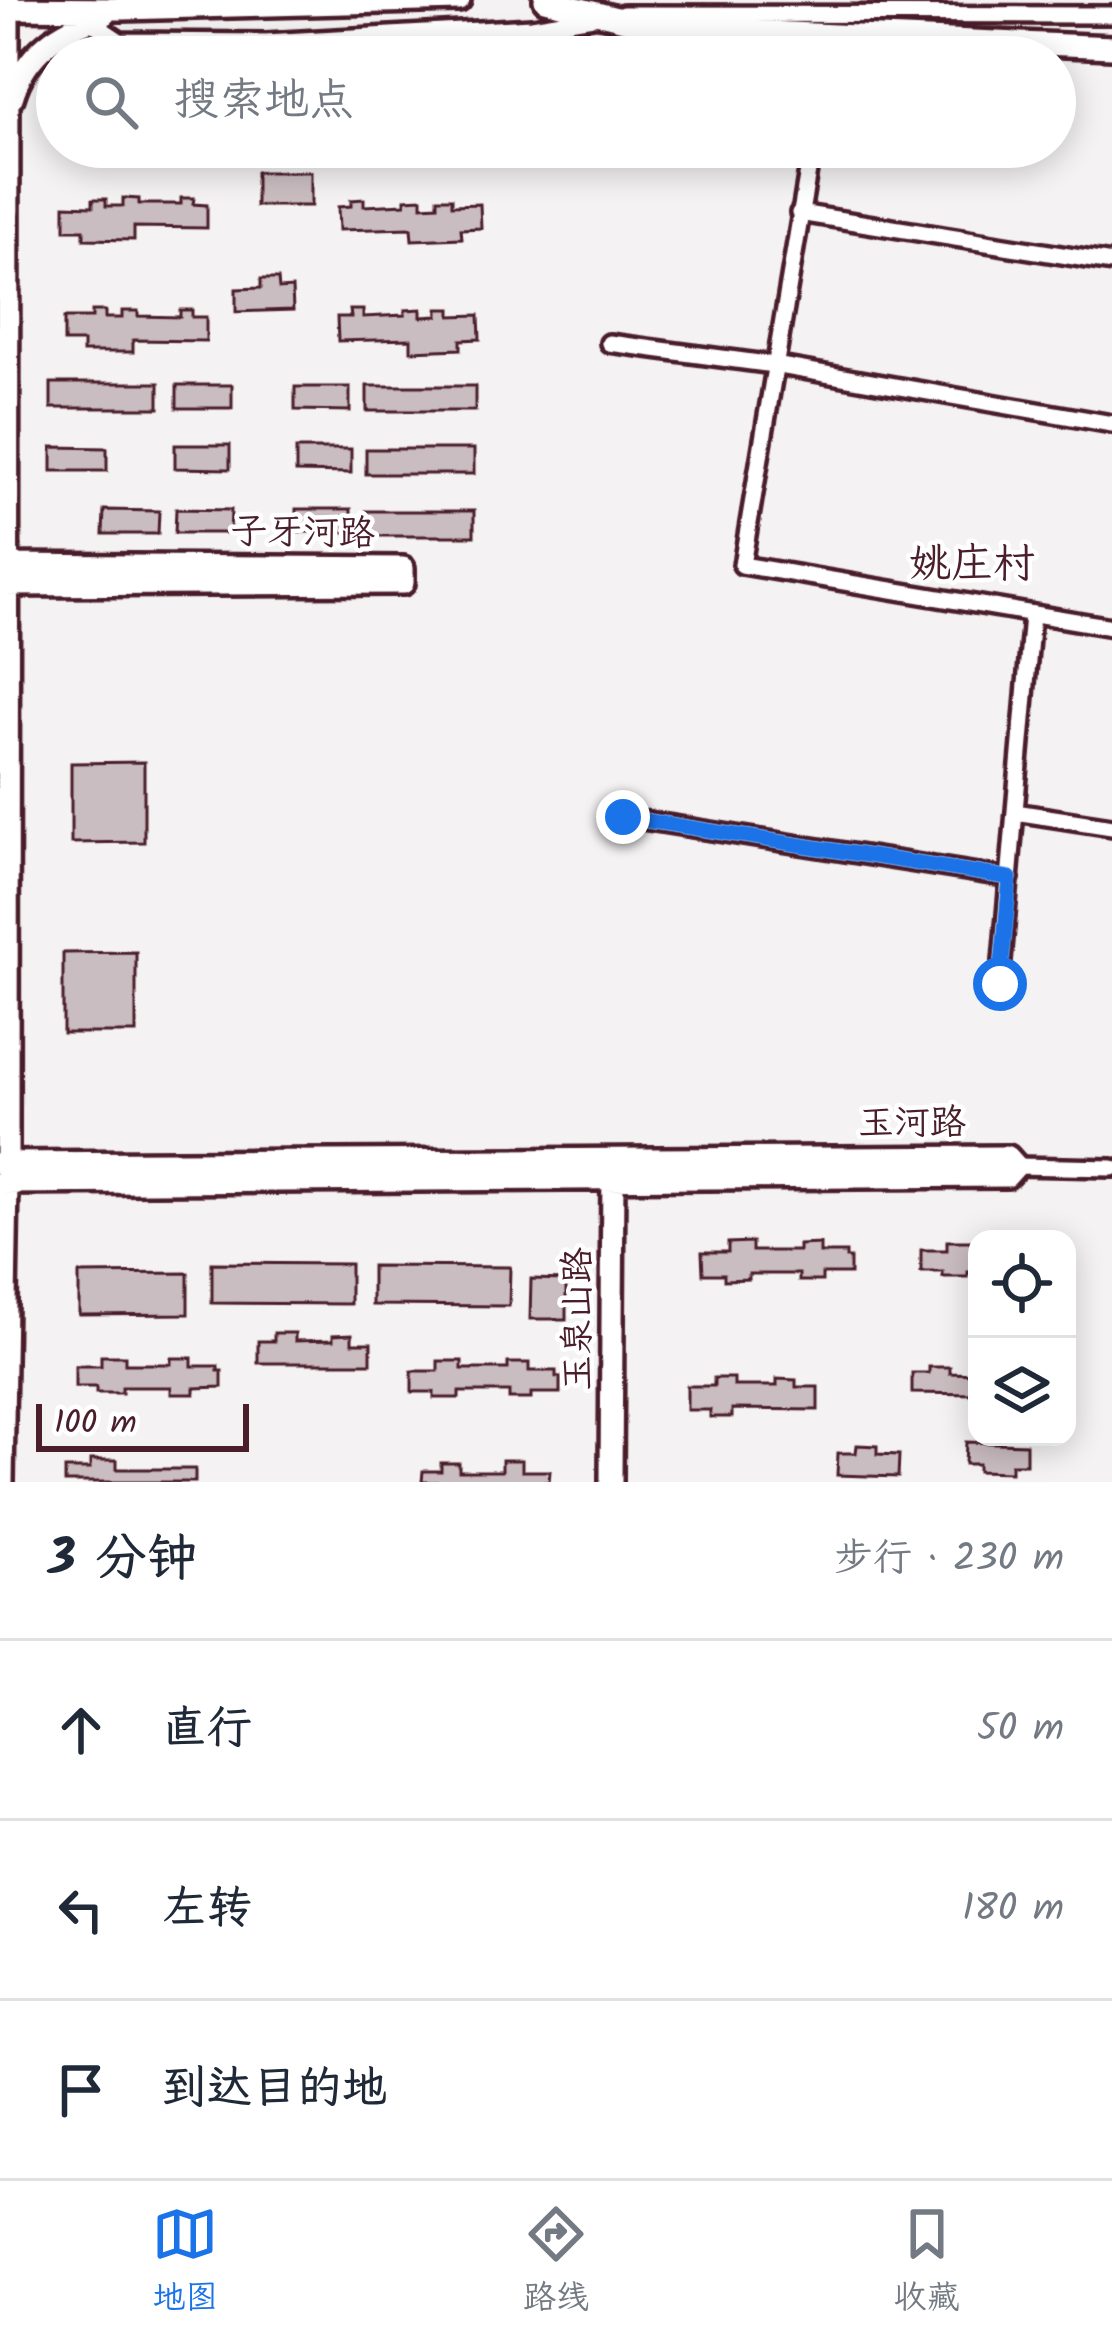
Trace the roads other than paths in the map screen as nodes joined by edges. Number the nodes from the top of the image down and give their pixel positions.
1 (459, 0) edge
2 (545, 0) edge
3 (5, 5) edge
4 (606, 8) edge
5 (79, 15) junction
6 (1112, 15) edge
7 (52, 36) edge
8 (112, 36) edge
9 (372, 36) edge
10 (736, 36) edge
11 (1076, 47) edge
12 (1112, 47) edge
13 (36, 54) edge
14 (7, 116) junction
15 (808, 168) edge
16 (799, 213) junction
17 (1112, 262) edge
18 (609, 343) dead end
19 (774, 365) junction
20 (1112, 424) edge
21 (3, 575) edge
22 (1032, 614) junction
23 (1112, 627) edge
24 (1015, 812) junction
25 (623, 817) dead end
26 (1112, 826) edge
27 (1010, 878) junction
28 (1000, 984) dead end
29 (1016, 1166) joint
30 (1112, 1168) edge
31 (613, 1169) junction
32 (3, 1173) edge
33 (2, 1482) edge
34 (611, 1482) edge

1 - 5 street
2 - 4 street
3 - 5 street
3 - 14 street
4 - 6 street
4 - 9 street
4 - 10 street
5 - 7 street
5 - 8 street
11 - 12 street
13 - 14 street
14 - 21 street
15 - 16 street
16 - 17 street
16 - 19 street
18 - 19 street
19 - 20 street
19 - 22 street
21 - 21 street, 子牙河路
21 - 32 street
22 - 23 street
22 - 24 street
24 - 26 street
24 - 27 street
25 - 27 street
27 - 28 street
29 - 30 street
29 - 31 street, 玉河路
31 - 32 street, 玉河路
31 - 34 street, 玉泉山路
32 - 33 street

